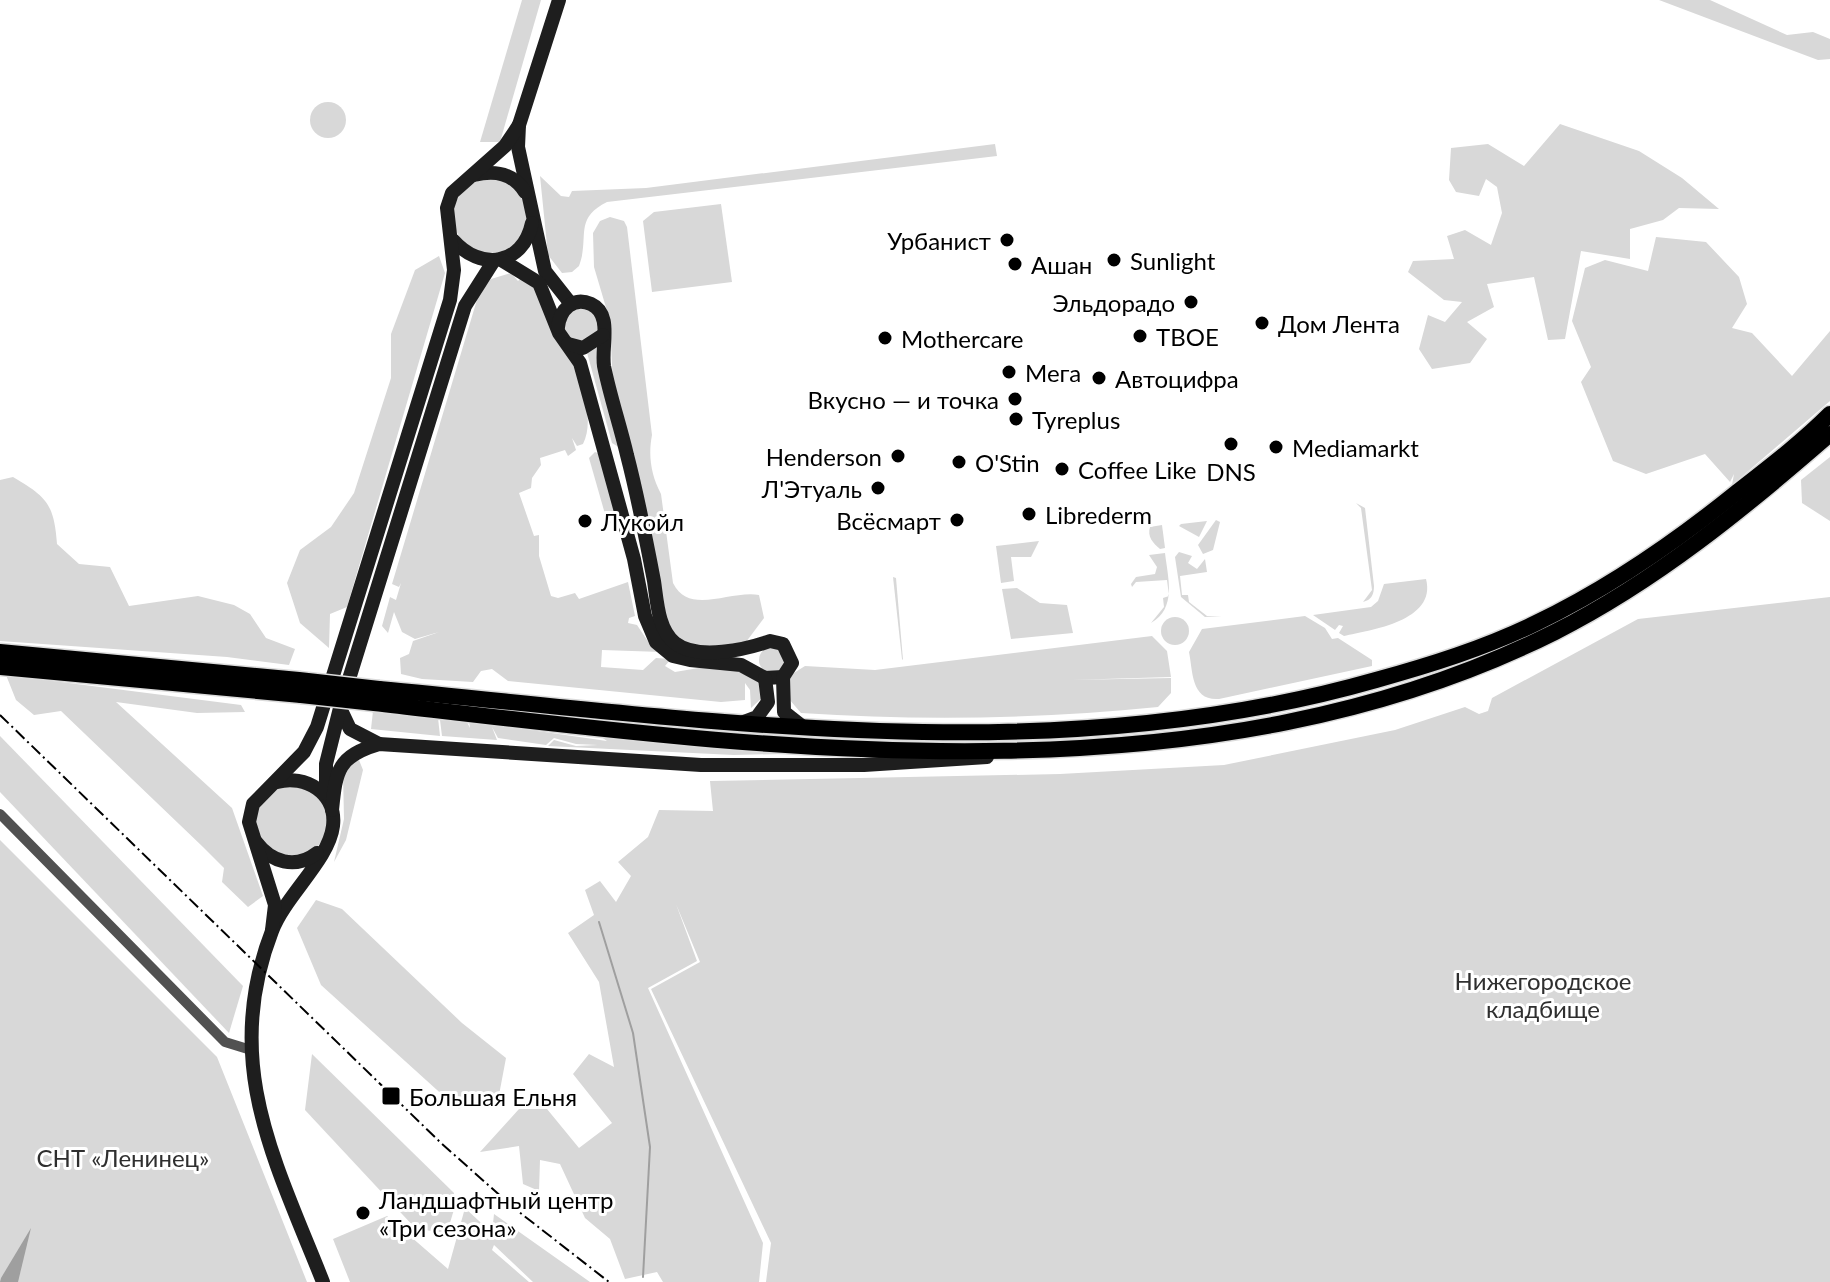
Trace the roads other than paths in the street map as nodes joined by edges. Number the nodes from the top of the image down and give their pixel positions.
1 (559, 0) edge
2 (519, 125) junction
3 (474, 175) junction
4 (531, 207) junction
5 (453, 240) junction
6 (498, 261) junction
7 (571, 304) junction
8 (558, 327) junction
9 (603, 335) junction
10 (568, 344) junction
11 (1830, 414) edge
12 (1830, 434) edge
13 (758, 648) junction
14 (0, 652) edge
15 (0, 667) edge
16 (761, 675) junction
17 (783, 677) junction
18 (300, 687) junction
19 (376, 696) junction
20 (340, 708) junction
21 (741, 723) junction
22 (805, 728) junction
23 (379, 744) junction
24 (1053, 749) junction
25 (273, 783) junction
26 (329, 804) junction
27 (0, 814) edge
28 (253, 838) junction
29 (323, 849) junction
30 (272, 930) junction
31 (251, 1050) junction
32 (323, 1282) edge

1 - 2 main road
2 - 3 main road
2 - 4 main road
3 - 4 main road
3 - 5 main road
4 - 6 main road
4 - 7 main road
5 - 6 main road
5 - 25 main road
6 - 8 main road
6 - 20 main road
7 - 8 main road
7 - 9 main road
8 - 10 main road
9 - 10 main road
9 - 13 main road
10 - 16 main road
11 - 22 main road
12 - 24 main road
13 - 16 main road
13 - 17 main road
14 - 18 main road
15 - 18 main road
16 - 17 main road
16 - 21 main road
17 - 22 main road
18 - 19 main road, bridge
19 - 21 main road
19 - 24 main road
20 - 23 main road
20 - 26 main road
21 - 22 main road
23 - 24 main road
23 - 26 main road
25 - 26 main road
25 - 28 main road
26 - 29 main road
27 - 31 street
28 - 29 main road
28 - 30 main road
29 - 30 main road
30 - 31 main road
31 - 32 main road

